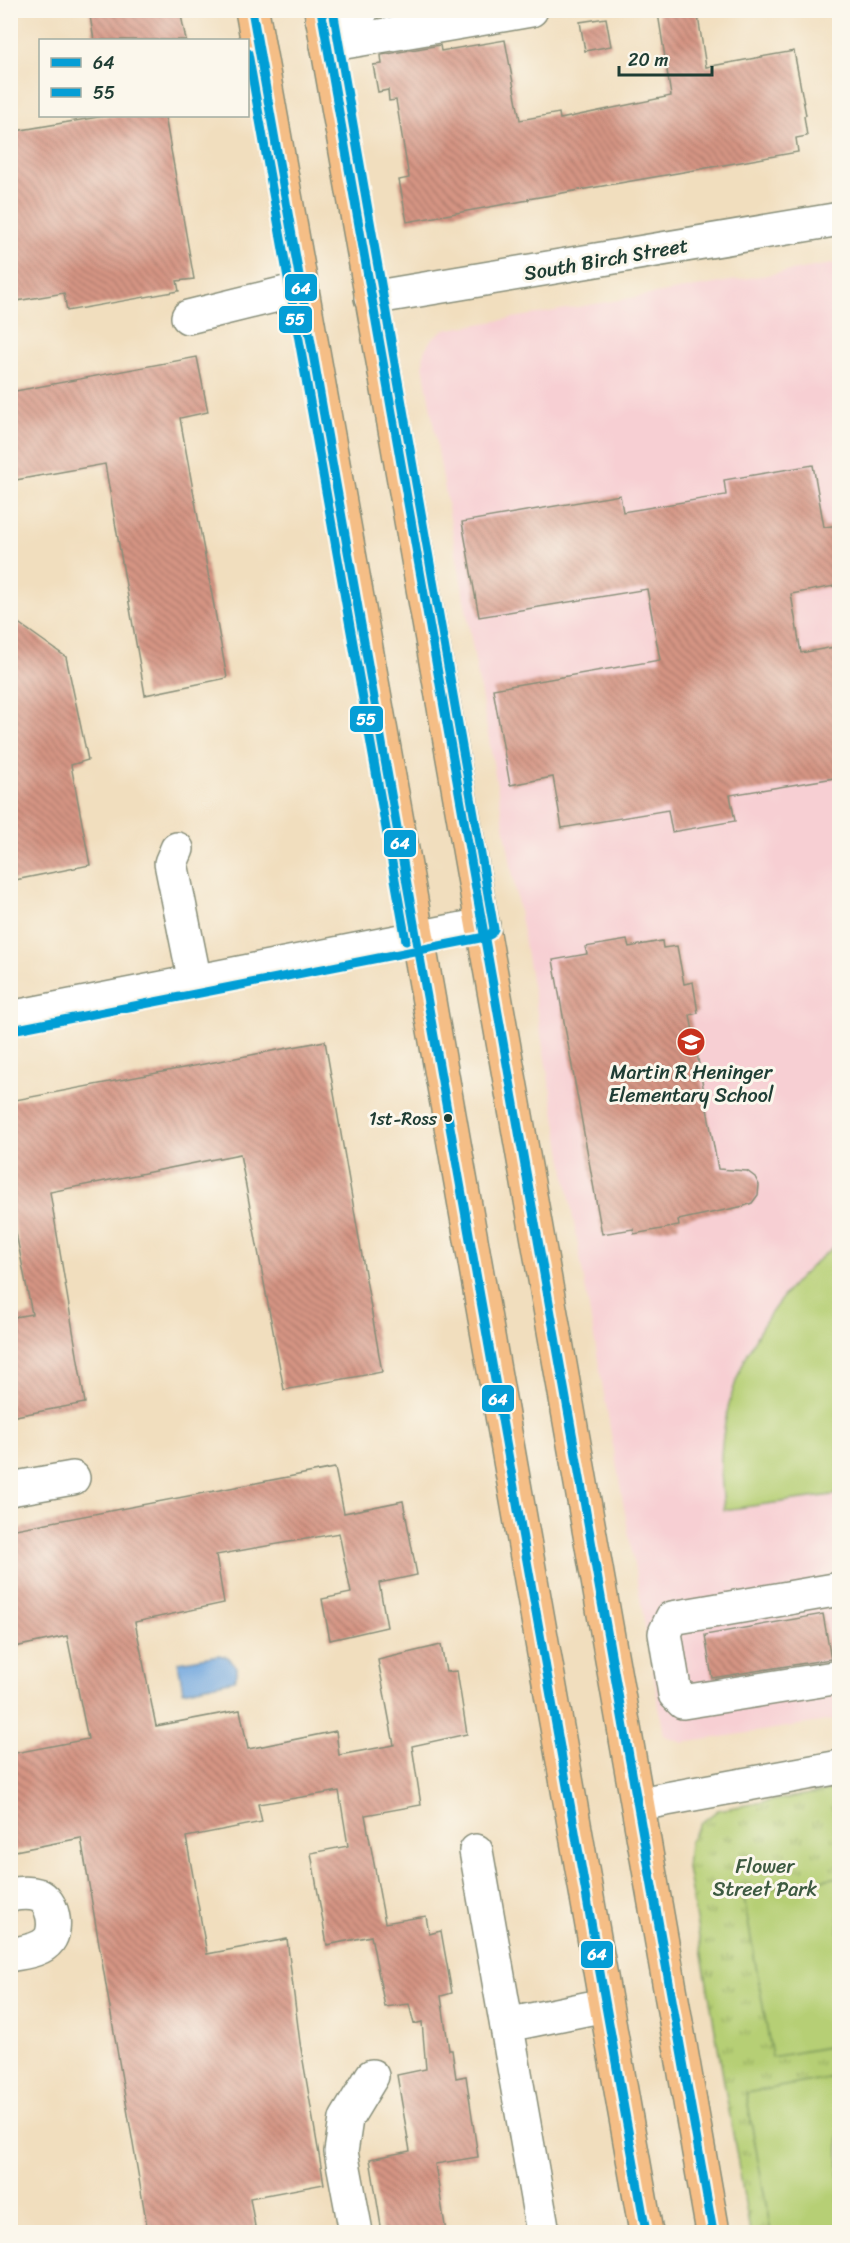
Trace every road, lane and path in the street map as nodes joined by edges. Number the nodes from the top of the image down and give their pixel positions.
1 (252, 10) edge
2 (362, 10) edge
3 (531, 10) edge
4 (323, 24) edge
5 (840, 219) edge
6 (302, 289) junction
7 (371, 297) junction
8 (188, 317) dead end
9 (177, 849) dead end
10 (483, 925) junction
11 (418, 939) junction
12 (195, 982) junction
13 (10, 1018) edge
14 (73, 1478) dead end
15 (10, 1489) edge
16 (840, 1589) edge
17 (840, 1677) edge
18 (840, 1767) edge
19 (639, 1804) junction
20 (476, 1851) dead end
21 (10, 1895) edge
22 (10, 1955) edge
23 (605, 2005) junction
24 (507, 2025) junction
25 (372, 2076) dead end
26 (357, 2232) edge
27 (543, 2232) edge
28 (646, 2232) edge
29 (713, 2232) edge

1 - 6 main road
2 - 4 street
3 - 4 street
4 - 7 main road
5 - 7 street, South Birch Street
6 - 8 street
6 - 11 main road
7 - 10 main road
9 - 12 street
10 - 11 street
10 - 19 main road
11 - 12 street
11 - 23 main road
12 - 13 street
14 - 15 street
16 - 17 street
18 - 19 street
19 - 29 main road
20 - 24 street
21 - 22 street
23 - 24 street
23 - 28 main road
24 - 27 street
25 - 26 street

